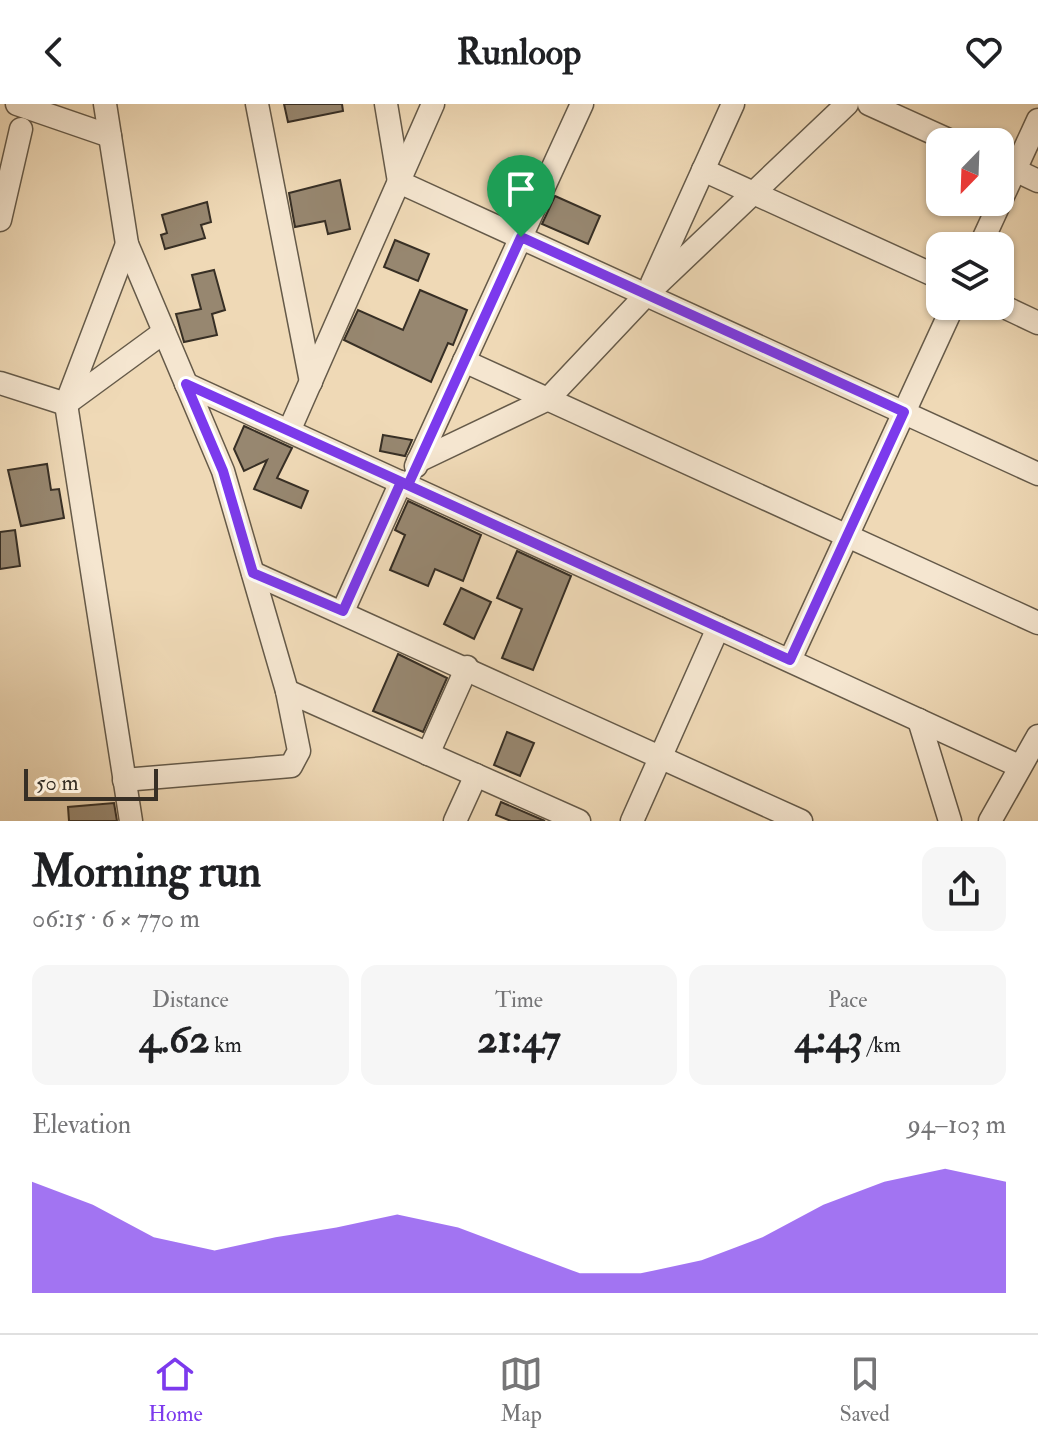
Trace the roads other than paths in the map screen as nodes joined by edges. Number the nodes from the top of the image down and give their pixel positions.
1 (17, 104) edge
2 (105, 104) edge
3 (257, 104) edge
4 (386, 104) edge
5 (433, 104) edge
6 (582, 104) edge
7 (733, 104) edge
8 (847, 104) edge
9 (884, 107) edge
10 (1038, 120) edge
11 (926, 128) edge
12 (21, 129) dead end
13 (110, 136) junction
14 (1014, 158) edge
15 (703, 170) junction
16 (1014, 170) edge
17 (1038, 181) edge
18 (399, 182) junction
19 (754, 193) junction
20 (0, 220) edge
21 (521, 237) junction
22 (127, 244) junction
23 (926, 272) edge
24 (646, 295) junction
25 (1014, 312) edge
26 (947, 320) edge
27 (1038, 323) edge
28 (164, 332) junction
29 (464, 361) junction
30 (311, 382) junction
31 (0, 383) edge
32 (186, 384) junction
33 (548, 399) junction
34 (66, 404) junction
35 (904, 412) junction
36 (289, 431) junction
37 (418, 461) junction
38 (1038, 474) edge
39 (404, 484) junction
40 (847, 536) junction
41 (253, 573) junction
42 (343, 611) junction
43 (1038, 623) edge
44 (718, 628) junction
45 (790, 660) junction
46 (467, 667) junction
47 (287, 691) junction
48 (919, 720) junction
49 (1037, 742) edge
50 (428, 754) junction
51 (661, 756) junction
52 (1019, 766) junction
53 (476, 775) junction
54 (124, 780) junction
55 (131, 821) edge
56 (455, 821) edge
57 (579, 821) edge
58 (632, 821) edge
59 (801, 821) edge
60 (950, 821) edge
61 (990, 821) edge

1 - 13 street
2 - 13 street
3 - 30 street
4 - 18 street
5 - 18 street
6 - 21 street
7 - 15 street
8 - 19 street
9 - 11 street
10 - 14 street
12 - 20 street
13 - 22 street
15 - 19 street
15 - 24 street
16 - 17 street
18 - 21 street
18 - 30 street
19 - 23 street
19 - 24 street
21 - 24 street
21 - 29 street
22 - 28 street
22 - 34 street
24 - 33 street
24 - 35 street
25 - 27 street
26 - 35 street
28 - 32 street
28 - 34 street
29 - 33 street
29 - 37 street
30 - 36 street
31 - 34 street
32 - 36 street
32 - 41 street
33 - 37 street
33 - 40 street
34 - 54 street
35 - 38 street
35 - 40 street
36 - 39 street
37 - 39 street
39 - 42 street
39 - 44 street
40 - 43 street
40 - 45 street
41 - 42 street
41 - 47 street
42 - 46 street
44 - 45 street
44 - 51 street
45 - 48 street
46 - 50 street
46 - 51 street
47 - 50 street
47 - 54 street
48 - 52 street
48 - 60 street
49 - 52 street
50 - 53 street
51 - 58 street
51 - 59 street
52 - 61 street
53 - 56 street
53 - 57 street
54 - 55 street

